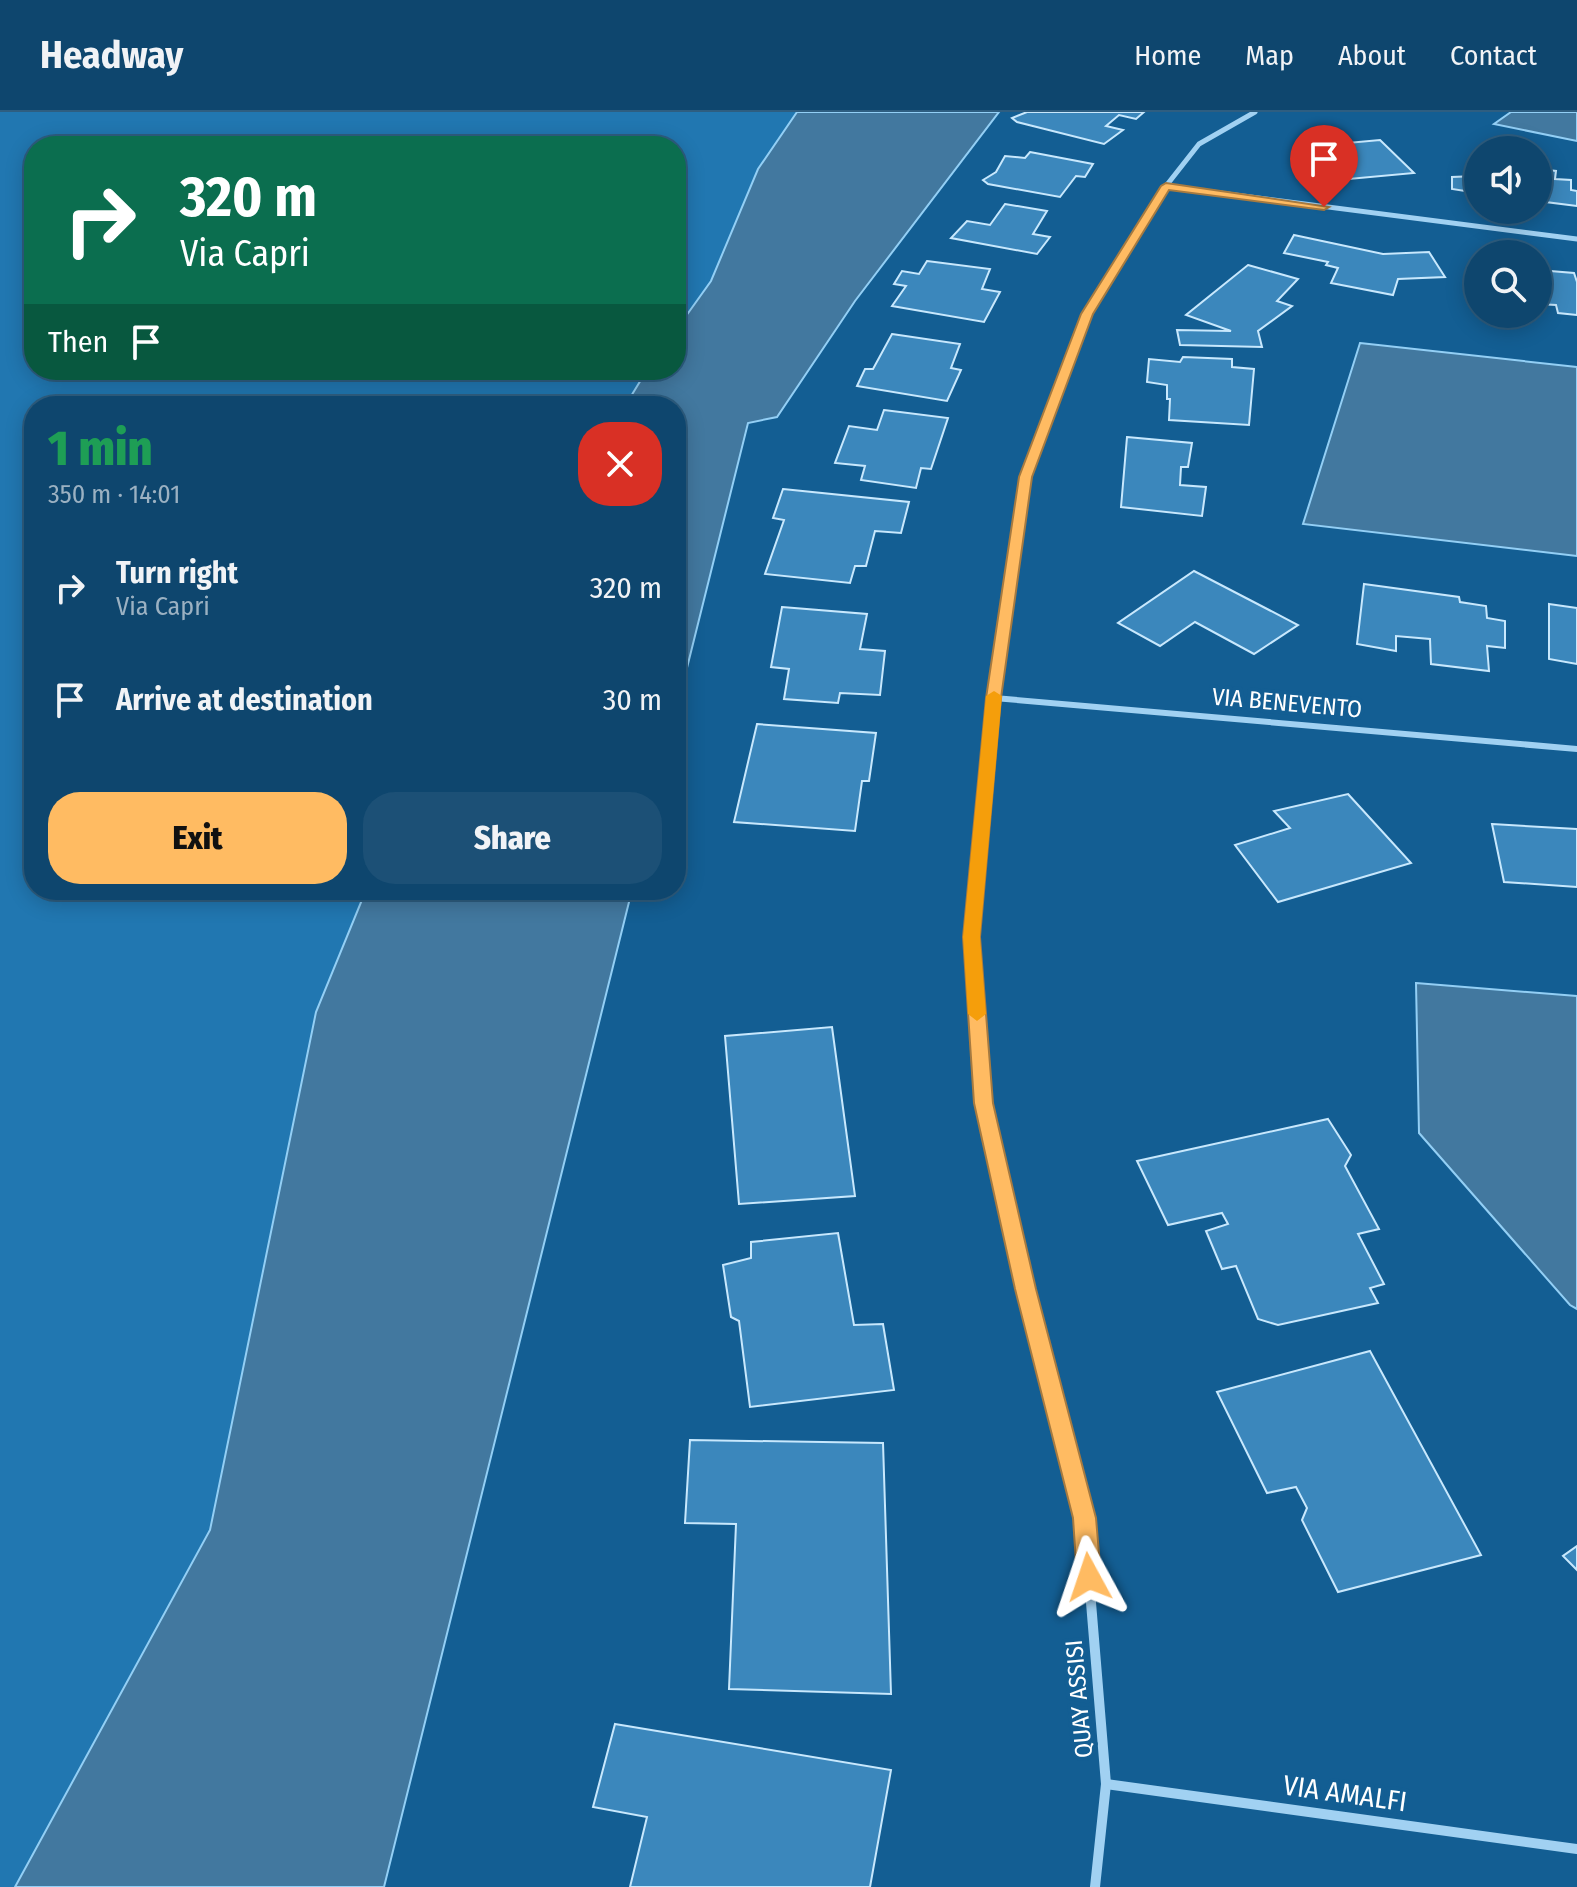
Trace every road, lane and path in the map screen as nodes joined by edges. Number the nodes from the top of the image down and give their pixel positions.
1 (1255, 112) edge
2 (1166, 186) junction
3 (1577, 239) edge
4 (994, 698) junction
5 (1577, 749) edge
6 (1106, 1784) junction
7 (1577, 1849) edge
8 (1095, 1887) edge

1 - 2 street, QUAY ASSISI
2 - 3 street
2 - 4 street, QUAY ASSISI
4 - 5 street, VIA BENEVENTO
4 - 6 street, QUAY ASSISI
6 - 7 street, VIA AMALFI
6 - 8 street, QUAY ASSISI

